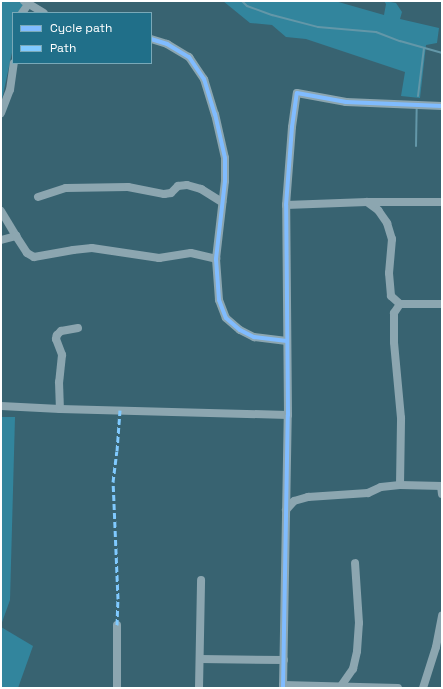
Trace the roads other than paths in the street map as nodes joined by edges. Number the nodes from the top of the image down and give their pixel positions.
1 (26, 2) edge
2 (22, 12) edge
3 (42, 12) edge
4 (152, 39) edge
5 (14, 64) edge
6 (442, 106) edge
7 (1, 113) edge
8 (38, 197) dead end
9 (222, 202) junction
10 (367, 202) junction
11 (442, 202) edge
12 (286, 205) junction
13 (1, 211) edge
14 (16, 236) junction
15 (1, 240) edge
16 (216, 258) junction
17 (400, 304) junction
18 (442, 304) edge
19 (78, 328) dead end
20 (287, 341) junction
21 (1, 406) edge
22 (60, 409) junction
23 (288, 415) junction
24 (400, 486) junction
25 (442, 489) edge
26 (286, 510) junction
27 (354, 563) dead end
28 (201, 580) dead end
29 (442, 616) edge
30 (117, 626) dead end
31 (200, 659) junction
32 (284, 660) junction
33 (341, 686) junction
34 (283, 687) edge
35 (117, 688) edge
36 (199, 688) edge
37 (398, 688) edge
38 (423, 688) edge

1 - 2 street
1 - 3 street
4 - 9 street
5 - 7 street
6 - 12 street
8 - 9 street
9 - 16 street
10 - 11 street
10 - 12 street
10 - 17 street
12 - 20 street
13 - 14 street
14 - 15 street
14 - 16 street
16 - 20 street
17 - 18 street
17 - 24 street
19 - 22 street
20 - 23 street
21 - 22 street
22 - 23 street
23 - 26 street
24 - 25 street
24 - 26 street
26 - 32 street
27 - 33 street
28 - 31 street
29 - 38 street
30 - 35 street
31 - 32 street
31 - 36 street
32 - 34 street
33 - 34 street
33 - 37 street

